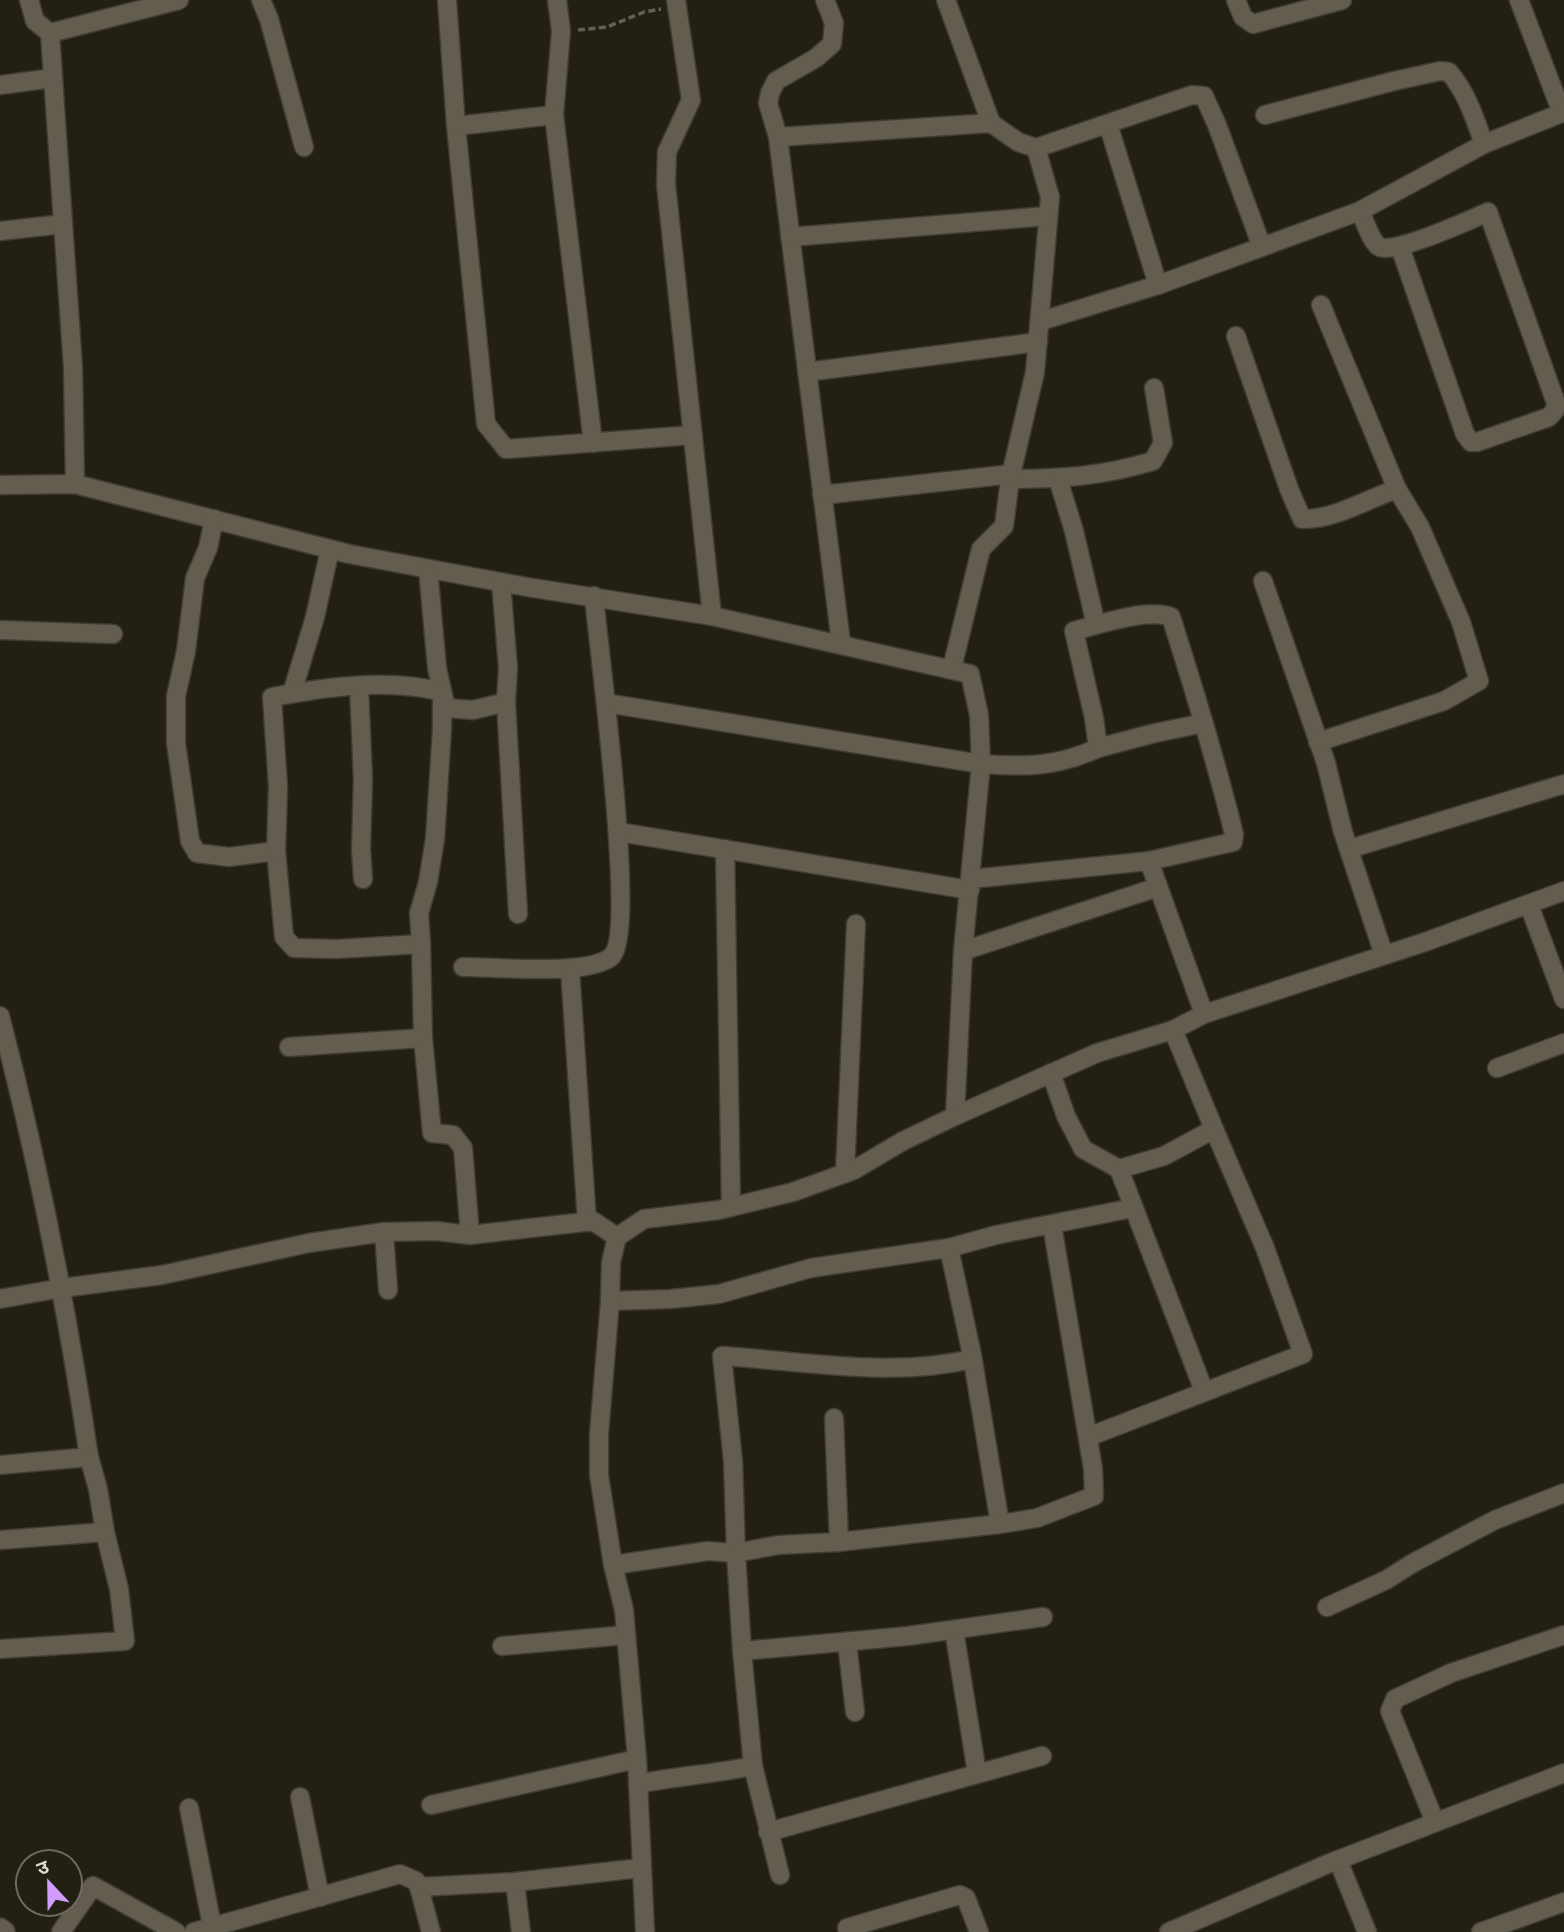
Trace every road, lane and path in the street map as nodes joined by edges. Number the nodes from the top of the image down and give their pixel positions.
1 (29, 0) edge
2 (179, 0) edge
3 (261, 0) edge
4 (447, 0) edge
5 (557, 0) edge
6 (825, 0) edge
7 (946, 0) edge
8 (1236, 0) edge
9 (1342, 0) edge
10 (1519, 0) edge
11 (158, 2) edge
12 (677, 3) edge
13 (562, 31) junction
14 (50, 33) junction
15 (53, 78) junction
16 (0, 85) edge
17 (1563, 112) edge
18 (554, 115) junction
19 (1265, 115) dead end
20 (991, 123) junction
21 (1108, 124) junction
22 (456, 126) junction
23 (778, 137) junction
24 (1484, 144) junction
25 (304, 146) dead end
26 (1036, 148) junction
27 (1360, 211) junction
28 (1048, 216) junction
29 (63, 224) junction
30 (0, 231) edge
31 (790, 237) junction
32 (1262, 247) junction
33 (1400, 247) junction
34 (1158, 285) junction
35 (1321, 304) dead end
36 (1041, 321) junction
37 (1236, 336) dead end
38 (1038, 342) junction
39 (807, 372) junction
40 (1154, 388) dead end
41 (693, 435) junction
42 (593, 443) junction
43 (1011, 477) junction
44 (1058, 479) junction
45 (75, 484) junction
46 (0, 485) edge
47 (1397, 489) junction
48 (822, 495) junction
49 (214, 519) junction
50 (330, 549) junction
51 (428, 569) junction
52 (1263, 581) dead end
53 (501, 582) junction
54 (594, 596) junction
55 (712, 616) junction
56 (1096, 625) junction
57 (0, 630) edge
58 (113, 635) dead end
59 (841, 643) junction
60 (952, 668) junction
61 (359, 687) junction
62 (442, 692) junction
63 (292, 693) junction
64 (506, 702) junction
65 (606, 703) junction
66 (1204, 723) junction
67 (1318, 742) junction
68 (1098, 748) junction
69 (981, 764) junction
70 (1564, 784) edge
71 (619, 832) junction
72 (725, 849) junction
73 (1349, 849) junction
74 (276, 851) junction
75 (1149, 861) junction
76 (363, 879) dead end
77 (971, 885) junction
78 (1158, 887) junction
79 (1564, 891) edge
80 (1529, 905) junction
81 (518, 914) dead end
82 (856, 924) dead end
83 (421, 944) junction
84 (963, 951) junction
85 (1384, 955) junction
86 (463, 967) dead end
87 (570, 969) junction
88 (1564, 999) edge
89 (1204, 1014) junction
90 (0, 1016) edge
91 (1173, 1030) junction
92 (423, 1038) junction
93 (1564, 1043) edge
94 (289, 1047) dead end
95 (1497, 1068) dead end
96 (1051, 1073) junction
97 (955, 1116) junction
98 (1214, 1129) junction
99 (1119, 1169) junction
100 (845, 1173) junction
101 (731, 1207) junction
102 (1133, 1208) junction
103 (587, 1222) junction
104 (1052, 1225) junction
105 (384, 1232) junction
106 (470, 1235) junction
107 (617, 1237) junction
108 (949, 1248) junction
109 (62, 1288) junction
110 (388, 1290) dead end
111 (0, 1300) edge
112 (610, 1301) junction
113 (972, 1359) junction
114 (1205, 1391) junction
115 (834, 1418) dead end
116 (1088, 1437) junction
117 (89, 1457) junction
118 (0, 1465) edge
119 (1564, 1493) edge
120 (1000, 1524) junction
121 (105, 1532) junction
122 (0, 1540) edge
123 (839, 1542) junction
124 (736, 1553) junction
125 (613, 1565) junction
126 (1327, 1607) dead end
127 (1043, 1617) dead end
128 (954, 1630) junction
129 (626, 1635) junction
130 (1564, 1636) edge
131 (847, 1643) junction
132 (502, 1646) dead end
133 (0, 1649) edge
134 (742, 1651) junction
135 (855, 1712) dead end
136 (1042, 1756) dead end
137 (637, 1759) junction
138 (752, 1766) junction
139 (978, 1773) junction
140 (1564, 1773) edge
141 (638, 1784) junction
142 (300, 1797) dead end
143 (431, 1805) dead end
144 (189, 1808) dead end
145 (1435, 1822) junction
146 (768, 1832) junction
147 (1338, 1860) junction
148 (641, 1868) junction
149 (780, 1875) dead end
150 (515, 1882) junction
151 (419, 1887) junction
152 (320, 1898) junction
153 (1564, 1902) edge
154 (212, 1926) junction
155 (847, 1928) dead end
156 (61, 1932) edge
157 (176, 1932) edge
158 (194, 1932) edge
159 (431, 1932) edge
160 (521, 1932) edge
161 (645, 1932) edge
162 (979, 1932) edge
163 (1169, 1932) edge
164 (1367, 1932) edge
165 (1481, 1932) edge

1 - 14 street
2 - 11 street
3 - 25 street
4 - 22 street
5 - 13 street
6 - 23 street
7 - 20 street
8 - 9 street
10 - 17 street
11 - 14 street
12 - 13 path
12 - 41 street
13 - 18 street
14 - 15 street
15 - 16 street
15 - 29 street
17 - 24 street
18 - 22 street
18 - 42 street
19 - 24 street
20 - 23 street
20 - 26 street
21 - 26 street
21 - 32 street
21 - 34 street
22 - 42 street
23 - 31 street
24 - 27 street
26 - 28 street
27 - 32 street
27 - 33 street
28 - 31 street
28 - 36 street
29 - 30 street
29 - 45 street
31 - 39 street
32 - 34 street
33 - 33 street
34 - 36 street
35 - 47 street
36 - 38 street
37 - 47 street
38 - 39 street
38 - 43 street
39 - 48 street
40 - 44 street
41 - 42 street
41 - 55 street
43 - 44 street
43 - 48 street
43 - 60 street
44 - 56 street
45 - 46 street
45 - 49 street
47 - 67 street
48 - 59 street
49 - 50 street
49 - 74 street
50 - 51 street
50 - 63 street
51 - 53 street
51 - 62 street
52 - 67 street
53 - 54 street
53 - 64 street
54 - 55 street
54 - 65 street
55 - 59 street
56 - 66 street
56 - 68 street
57 - 58 street
59 - 60 street
60 - 69 street
61 - 62 street
61 - 63 street
61 - 76 street
62 - 64 street
62 - 83 street
63 - 74 street
64 - 81 street
65 - 69 street
65 - 71 street
66 - 68 street
66 - 75 street
67 - 73 street
68 - 69 street
69 - 77 street
70 - 73 street
71 - 72 street
71 - 87 street
72 - 77 street
72 - 101 street
73 - 85 street
74 - 83 street
75 - 77 street
75 - 78 street
77 - 84 street
78 - 84 street
78 - 89 street
79 - 80 street
80 - 85 street
80 - 88 street
82 - 100 street
83 - 92 street
84 - 97 street
85 - 89 street
86 - 87 street
87 - 103 street
89 - 91 street
90 - 109 street
91 - 96 street
91 - 98 street
92 - 94 street
92 - 106 street
93 - 95 street
96 - 97 street
96 - 99 street
97 - 100 street
98 - 99 street
98 - 114 street
99 - 102 street
100 - 101 street
101 - 107 street
102 - 104 street
102 - 114 street
103 - 106 street
103 - 107 street
104 - 108 street
104 - 116 street
105 - 106 street
105 - 109 street
105 - 110 street
107 - 112 street
108 - 112 street
108 - 113 street
109 - 111 street
109 - 117 street
112 - 125 street
113 - 120 street
113 - 124 street
114 - 116 street
115 - 123 street
116 - 120 street
117 - 118 street
117 - 121 street
119 - 126 street
120 - 123 street
121 - 122 street
121 - 133 street
123 - 124 street
124 - 125 street
124 - 134 street
125 - 129 street
127 - 128 street
128 - 131 street
128 - 139 street
129 - 132 street
129 - 137 street
130 - 145 street
131 - 134 street
131 - 135 street
134 - 138 street
136 - 139 street
137 - 141 street
137 - 143 street
138 - 141 street
138 - 146 street
139 - 146 street
140 - 145 street
141 - 148 street
142 - 152 street
144 - 154 street
145 - 147 street
146 - 149 street
147 - 163 street
147 - 164 street
148 - 150 street
148 - 161 street
150 - 151 street
150 - 160 street
151 - 152 street
151 - 159 street
152 - 154 street
153 - 165 street
154 - 158 street
155 - 162 street
156 - 157 street

